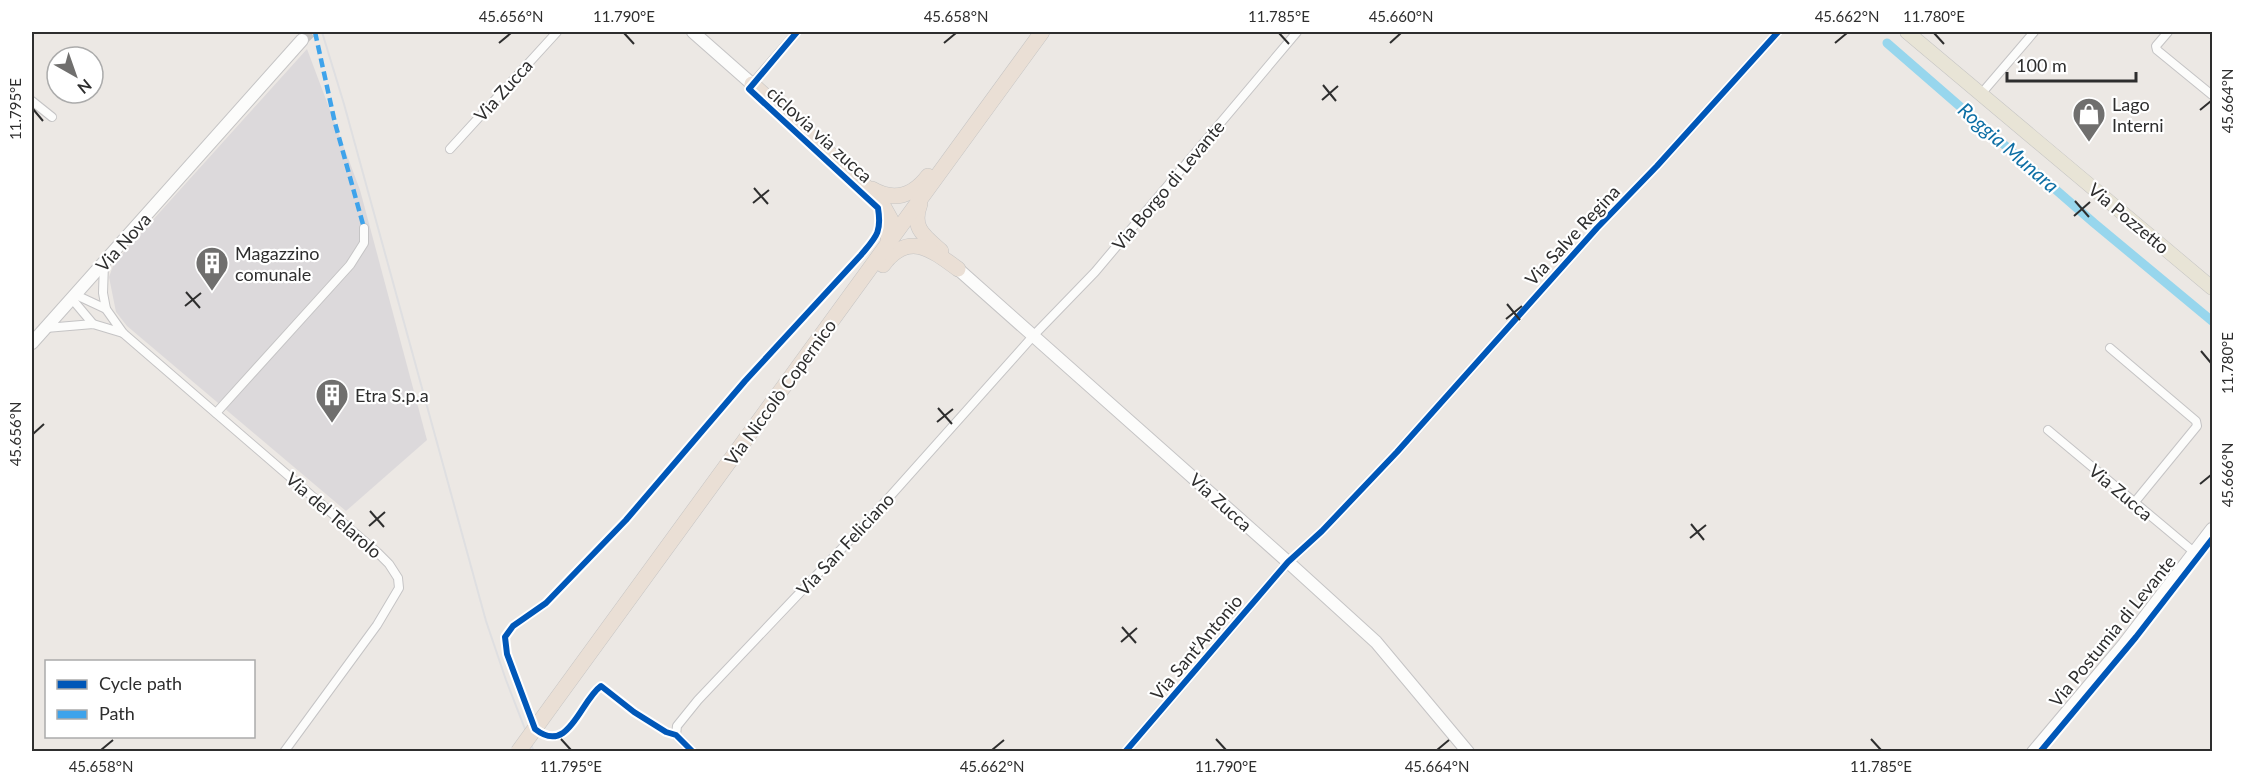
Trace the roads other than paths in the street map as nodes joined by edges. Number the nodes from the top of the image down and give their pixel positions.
1 (557, 32) edge
2 (693, 32) edge
3 (797, 32) edge
4 (1042, 32) edge
5 (1297, 32) edge
6 (1778, 32) edge
7 (1907, 32) edge
8 (2034, 32) edge
9 (2168, 32) edge
10 (302, 40) tunnel mouth
11 (752, 84) junction
12 (1981, 94) junction
13 (2212, 95) edge
14 (32, 101) edge
15 (52, 117) dead end
16 (978, 120) junction
17 (450, 149) dead end
18 (861, 182) junction
19 (925, 193) junction
20 (364, 228) dead end
21 (887, 244) junction
22 (104, 263) junction
23 (958, 269) junction
24 (2212, 288) edge
25 (74, 297) junction
26 (106, 309) junction
27 (93, 324) junction
28 (829, 325) junction
29 (46, 328) junction
30 (123, 333) junction
31 (1034, 335) junction
32 (32, 343) edge
33 (2110, 348) dead end
34 (216, 413) junction
35 (2048, 430) dead end
36 (2134, 503) junction
37 (2212, 529) edge
38 (2194, 552) junction
39 (1288, 562) junction
40 (284, 752) edge
41 (518, 752) edge
42 (693, 752) edge
43 (1125, 752) edge
44 (1468, 752) edge
45 (2033, 752) edge

1 - 17 street, Via Zucca
2 - 11 street
3 - 11 street
4 - 16 highway, Via Niccolò Copernico
5 - 31 street, Via Borgo di Levante
6 - 39 street, Via Salve Regina
7 - 12 main road, Via Pozzetto
8 - 12 street
9 - 13 street
10 - 22 street, Via Nova
11 - 18 highway
12 - 24 main road, Via Pozzetto
14 - 15 street
16 - 18 highway
16 - 19 highway, Via Niccolò Copernico
18 - 21 highway
19 - 21 highway, Via Niccolò Copernico
19 - 23 highway
20 - 34 street
21 - 28 highway, Via Niccolò Copernico
22 - 25 street, Via Nova
22 - 26 street
23 - 28 highway
23 - 31 street, Via Zucca
25 - 26 street
25 - 27 street
25 - 29 street, Via Nova
26 - 30 street
27 - 29 street
27 - 30 street
28 - 41 highway, Via Niccolò Copernico, bridge
29 - 32 street, Via Nova
30 - 34 street, Via del Telarolo
31 - 39 street, Via Zucca
31 - 42 street, Via San Feliciano
33 - 36 street
34 - 40 street, Via del Telarolo
35 - 36 street, Via Zucca
36 - 38 street, Via Zucca
37 - 38 street, Via Postumia di Levante
38 - 45 street, Via Postumia di Levante
39 - 43 street, Via Sant'Antonio
39 - 44 street, Via Zucca

